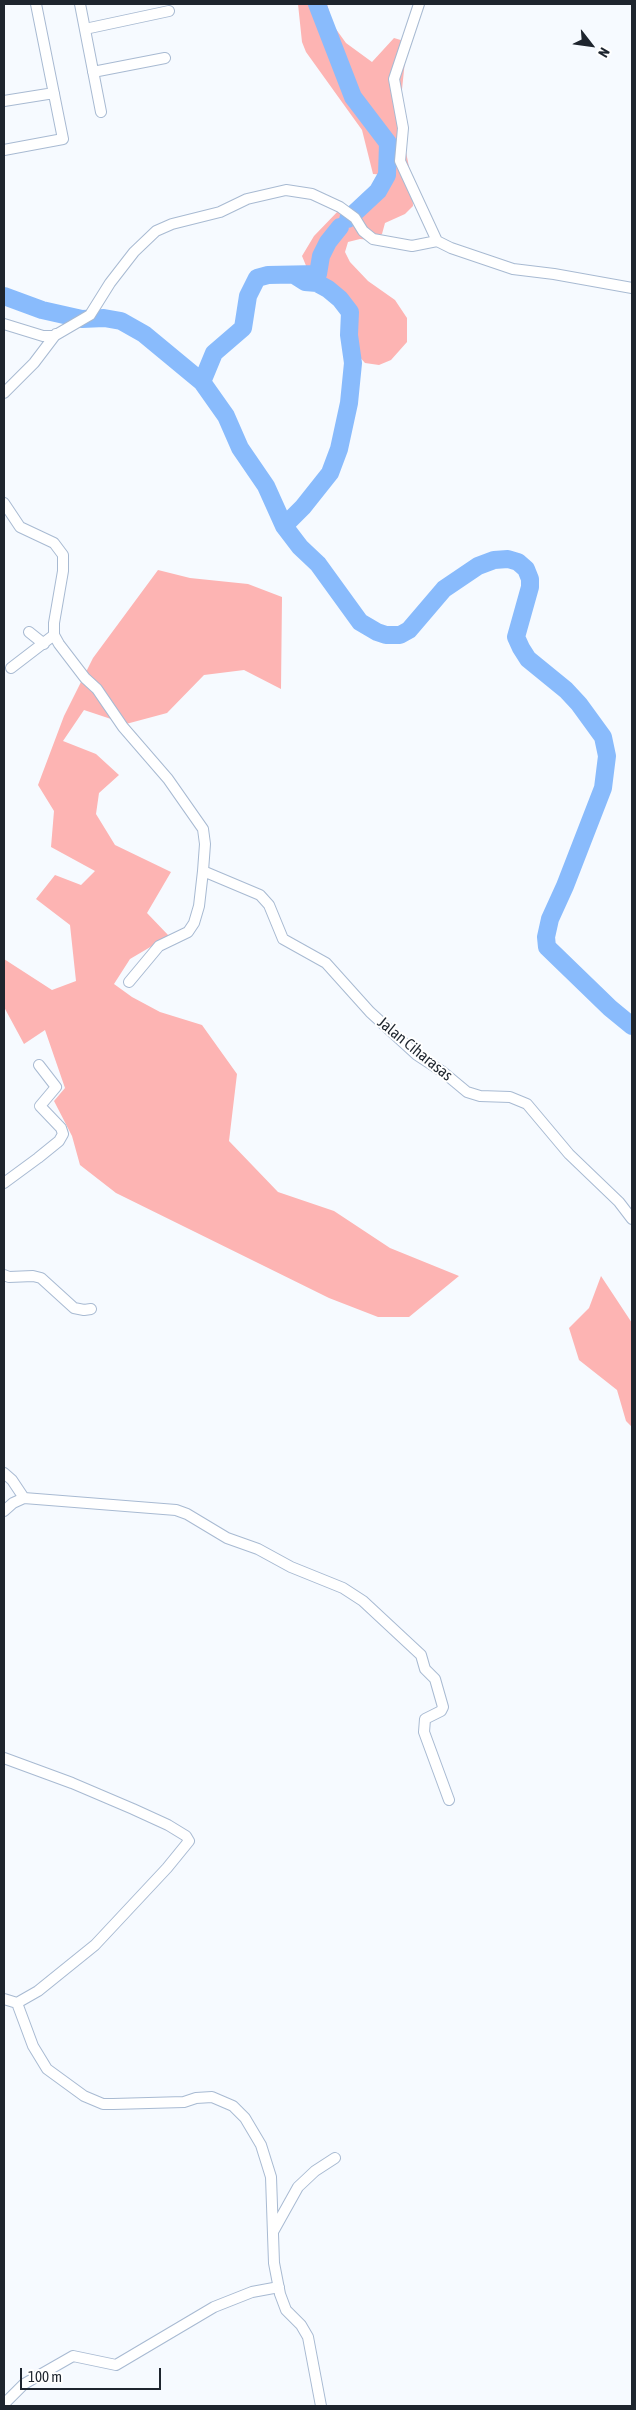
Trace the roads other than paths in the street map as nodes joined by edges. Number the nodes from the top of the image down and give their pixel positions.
1 (36, 4) edge
2 (80, 4) edge
3 (419, 4) edge
4 (169, 11) dead end
5 (85, 29) junction
6 (165, 58) dead end
7 (93, 72) junction
8 (54, 93) junction
9 (4, 101) edge
10 (101, 112) dead end
11 (4, 150) edge
12 (437, 241) junction
13 (632, 288) edge
14 (4, 324) edge
15 (56, 334) junction
16 (4, 393) edge
17 (4, 503) edge
18 (29, 632) dead end
19 (54, 636) junction
20 (44, 644) junction
21 (11, 668) dead end
22 (203, 871) junction
23 (129, 982) dead end
24 (39, 1064) dead end
25 (4, 1183) edge
26 (632, 1219) edge
27 (4, 1275) edge
28 (91, 1309) dead end
29 (4, 1473) edge
30 (24, 1498) junction
31 (4, 1511) edge
32 (4, 1758) edge
33 (449, 1800) dead end
34 (4, 1999) edge
35 (17, 2003) junction
36 (335, 2158) dead end
37 (273, 2233) junction
38 (279, 2287) junction
39 (4, 2404) edge
40 (321, 2406) edge

1 - 8 street
2 - 5 street
3 - 12 street
4 - 5 street
5 - 7 street
6 - 7 street
7 - 10 street
8 - 9 street
8 - 11 street
12 - 13 street
12 - 15 street
14 - 15 street
15 - 16 street
17 - 19 street
18 - 20 street
19 - 20 street
19 - 22 street
20 - 21 street
22 - 23 street
22 - 26 street, Jalan Ciharasas
24 - 25 street
27 - 28 street
29 - 30 street
30 - 31 street
30 - 33 street
32 - 35 street
34 - 35 street
35 - 37 street
36 - 37 street
37 - 38 street
38 - 39 street
38 - 40 street

